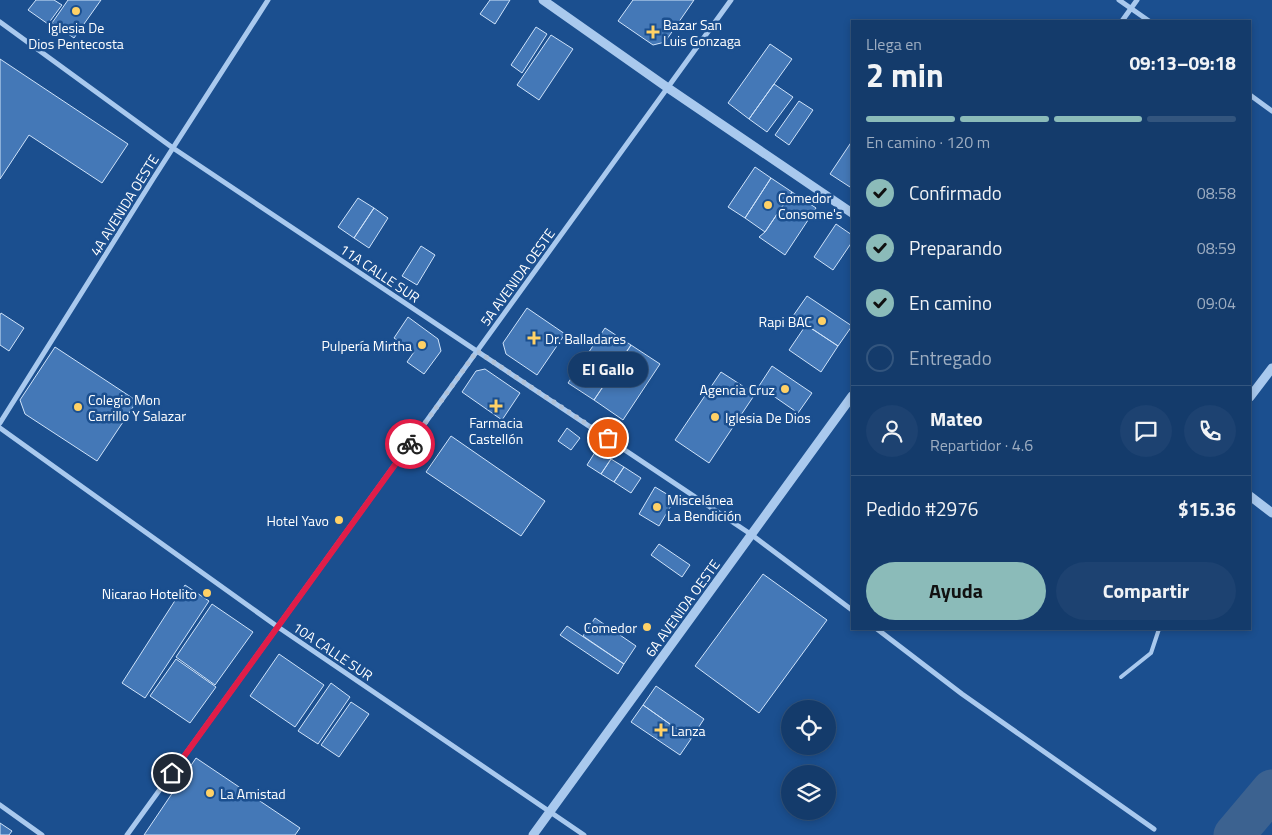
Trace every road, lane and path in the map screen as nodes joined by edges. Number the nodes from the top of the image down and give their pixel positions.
1 (268, 0) edge
2 (543, 0) edge
3 (731, 0) edge
4 (1119, 0) edge
5 (1137, 0) edge
6 (1131, 8) junction
7 (1123, 20) edge
8 (1148, 20) edge
9 (0, 22) edge
10 (668, 88) junction
11 (1251, 96) edge
12 (1272, 111) edge
13 (173, 148) junction
14 (851, 212) edge
15 (477, 351) junction
16 (1272, 368) edge
17 (1251, 396) edge
18 (851, 397) edge
19 (0, 423) edge
20 (0, 428) edge
21 (1251, 497) edge
22 (1272, 512) edge
23 (752, 534) junction
24 (851, 609) edge
25 (278, 627) junction
26 (878, 630) edge
27 (1159, 630) edge
28 (1120, 677) dead end
29 (0, 805) edge
30 (550, 811) junction
31 (1154, 829) dead end
32 (42, 835) edge
33 (127, 835) edge
34 (533, 835) edge
35 (584, 835) edge

1 - 13 street, 4A AVENIDA OESTE
2 - 10 street
3 - 10 street, 5A AVENIDA OESTE
4 - 6 street
5 - 6 street
6 - 7 street
6 - 8 street
9 - 13 street, 11A CALLE SUR
10 - 14 street
10 - 15 street, 5A AVENIDA OESTE
11 - 12 street
13 - 15 street, 11A CALLE SUR
13 - 19 street, 4A AVENIDA OESTE
15 - 23 street, 11A CALLE SUR
15 - 25 street, 5A AVENIDA OESTE
16 - 17 street
18 - 23 street, 6A AVENIDA OESTE
20 - 25 street, 10A CALLE SUR
21 - 22 street
23 - 24 street, 11A CALLE SUR
23 - 30 street, 6A AVENIDA OESTE
25 - 30 street, 10A CALLE SUR
25 - 33 street, 5A AVENIDA OESTE
26 - 31 street
27 - 28 lane
29 - 32 street
30 - 34 street, 6A AVENIDA OESTE
30 - 35 street, 10A CALLE SUR

